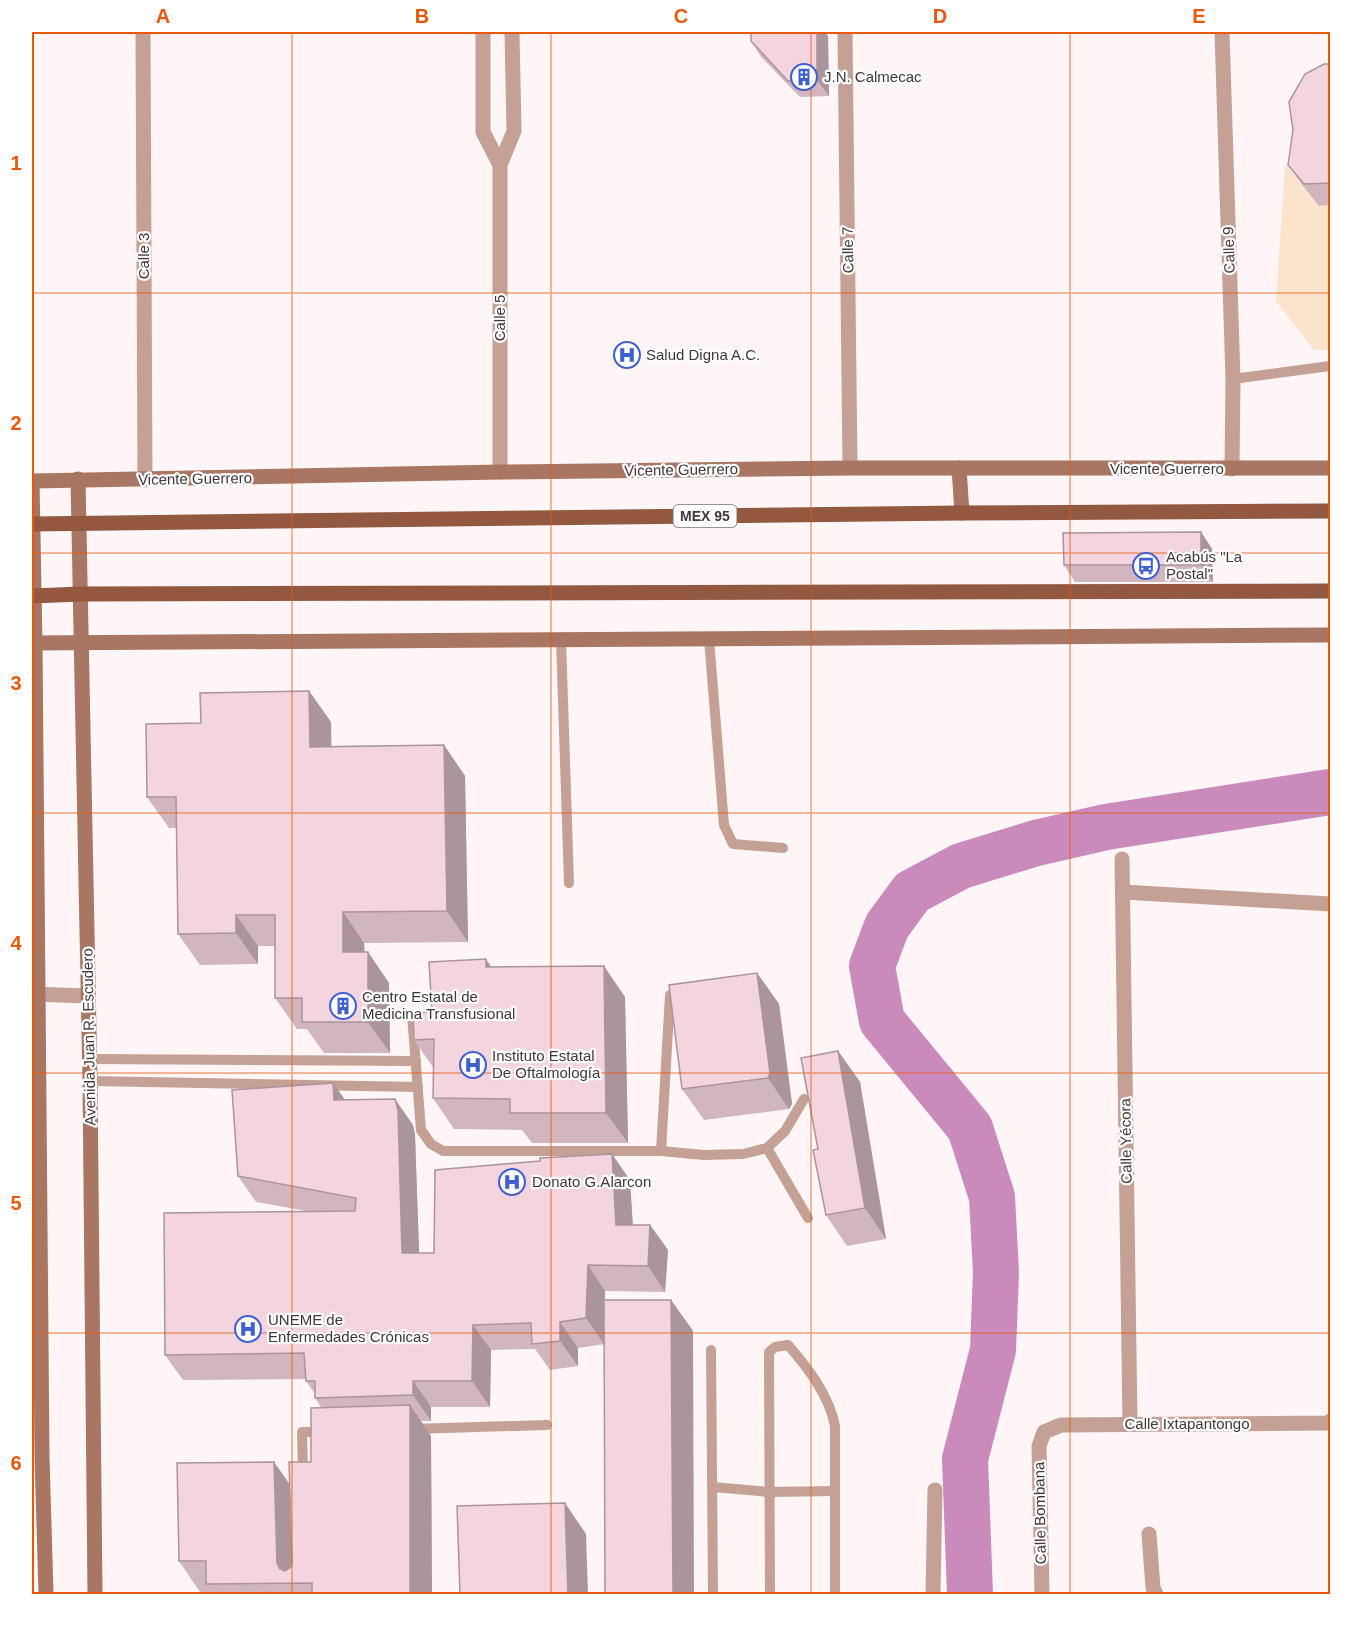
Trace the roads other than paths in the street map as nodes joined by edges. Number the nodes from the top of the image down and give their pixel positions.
1 (143, 32) edge
2 (483, 32) edge
3 (512, 32) edge
4 (845, 32) edge
5 (1222, 32) edge
6 (500, 165) junction
7 (1330, 366) edge
8 (1233, 379) junction
9 (850, 468) junction
10 (959, 468) junction
11 (1330, 468) edge
12 (1232, 469) junction
13 (500, 472) junction
14 (78, 479) junction
15 (145, 480) junction
16 (32, 481) edge
17 (1330, 511) edge
18 (962, 513) junction
19 (32, 524) edge
20 (80, 525) junction
21 (1330, 591) edge
22 (81, 594) junction
23 (33, 596) edge
24 (1330, 634) edge
25 (708, 639) junction
26 (561, 640) junction
27 (33, 643) edge
28 (82, 643) junction
29 (783, 848) dead end
30 (1122, 859) dead end
31 (569, 883) dead end
32 (1123, 892) junction
33 (1330, 904) edge
34 (35, 994) edge
35 (670, 995) edge
36 (88, 996) junction
37 (412, 1015) edge
38 (90, 1059) junction
39 (416, 1061) junction
40 (90, 1081) junction
41 (418, 1087) junction
42 (804, 1099) edge
43 (767, 1148) junction
44 (661, 1151) junction
45 (35, 1153) edge
46 (808, 1218) dead end
47 (711, 1350) dead end
48 (1330, 1422) edge
49 (1130, 1424) junction
50 (547, 1425) dead end
51 (395, 1429) edge
52 (337, 1431) edge
53 (1044, 1432) joint
54 (37, 1457) edge
55 (712, 1487) junction
56 (303, 1490) edge
57 (935, 1490) dead end
58 (834, 1491) junction
59 (770, 1492) junction
60 (1149, 1534) dead end
61 (46, 1594) edge
62 (95, 1594) edge
63 (712, 1594) edge
64 (770, 1594) edge
65 (835, 1594) edge
66 (933, 1594) edge
67 (1042, 1594) edge
68 (1156, 1594) edge

1 - 15 street, Calle 3
2 - 6 street, Calle 5
3 - 6 street, Calle 5
4 - 9 street, Calle 7
5 - 8 street, Calle 9
6 - 13 street, Calle 5
7 - 8 lane
8 - 12 street, Calle 9
9 - 10 main road, Vicente Guerrero
9 - 13 main road, Vicente Guerrero
10 - 12 main road, Vicente Guerrero
10 - 18 main road
11 - 12 main road, Vicente Guerrero
13 - 15 main road, Vicente Guerrero
14 - 15 main road, Vicente Guerrero
14 - 16 main road, Vicente Guerrero
14 - 20 main road, Avenida Juan R. Escudero
16 - 19 main road
17 - 18 main road, MEX 95
18 - 20 main road, MEX 95
19 - 20 main road, MEX 95
19 - 23 main road
20 - 22 main road, Avenida Juan R. Escudero
21 - 22 main road
22 - 23 main road
22 - 28 main road, Avenida Juan R. Escudero
23 - 27 main road
24 - 25 main road
25 - 26 main road
25 - 29 lane
26 - 28 main road
26 - 31 lane
27 - 28 main road
27 - 34 main road
28 - 36 main road, Avenida Juan R. Escudero
30 - 32 street, Calle Yécora
32 - 33 street
32 - 49 street, Calle Yécora
34 - 36 street
34 - 45 main road
35 - 44 lane
36 - 38 main road, Avenida Juan R. Escudero
37 - 39 lane
38 - 39 lane
38 - 40 main road, Avenida Juan R. Escudero
39 - 41 lane
40 - 41 lane
40 - 62 main road, Avenida Juan R. Escudero
41 - 44 lane
42 - 43 lane
43 - 44 lane
43 - 46 lane
45 - 54 main road
47 - 55 lane
48 - 49 street, Calle Ixtapantongo
49 - 53 street, Calle Ixtapantongo
50 - 51 lane
52 - 56 lane
53 - 67 street, Calle Bombana
54 - 61 main road
55 - 59 lane
55 - 63 lane
57 - 66 street
58 - 59 lane
58 - 59 lane
58 - 65 lane
59 - 64 lane
60 - 68 street

